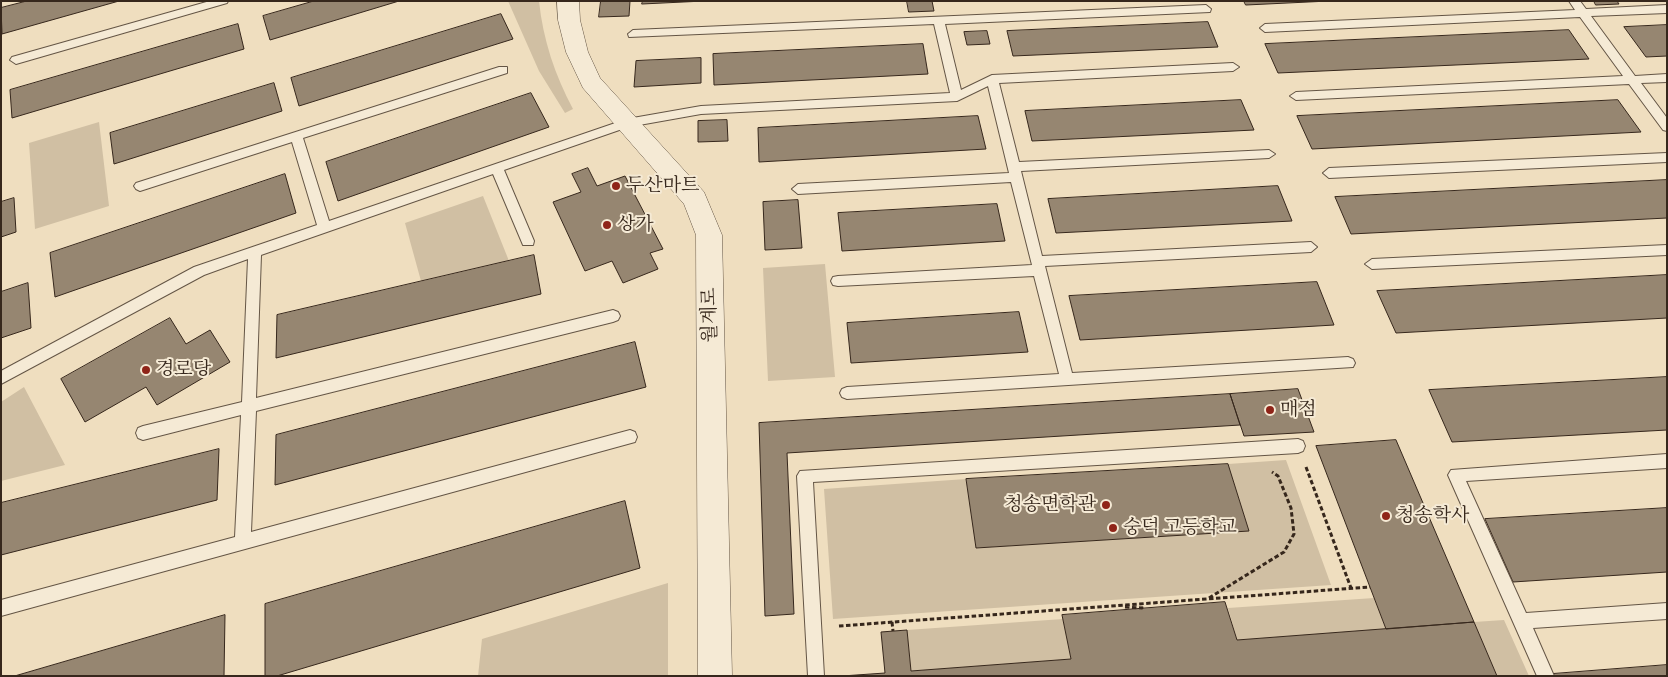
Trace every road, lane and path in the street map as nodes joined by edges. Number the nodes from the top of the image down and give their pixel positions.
1 (223, 1) edge
2 (568, 1) edge
3 (1574, 1) edge
4 (1206, 9) dead end
5 (1667, 9) edge
6 (1583, 13) junction
7 (940, 21) junction
8 (1265, 28) dead end
9 (633, 34) dead end
10 (16, 60) dead end
11 (1233, 67) dead end
12 (503, 70) dead end
13 (1667, 78) edge
14 (992, 79) junction
15 (1632, 80) junction
16 (1296, 96) dead end
17 (957, 97) junction
18 (627, 123) junction
19 (1667, 127) edge
20 (296, 136) junction
21 (1270, 154) dead end
22 (1667, 157) edge
23 (497, 168) junction
24 (1015, 172) junction
25 (1329, 173) dead end
26 (140, 186) dead end
27 (798, 189) dead end
28 (324, 228) junction
29 (528, 241) dead end
30 (1312, 247) dead end
31 (1667, 250) edge
32 (255, 252) junction
33 (1372, 264) dead end
34 (1039, 265) junction
35 (838, 281) dead end
36 (613, 316) dead end
37 (1348, 363) dead end
38 (1, 378) edge
39 (1067, 380) junction
40 (847, 393) dead end
41 (249, 406) junction
42 (143, 433) dead end
43 (630, 438) dead end
44 (1298, 446) joint
45 (1252, 449) junction
46 (1667, 461) edge
47 (243, 542) junction
48 (1370, 587) dead end
49 (1351, 588) junction
50 (1209, 598) junction
51 (1, 608) edge
52 (1667, 611) edge
53 (1522, 621) junction
54 (892, 622) junction
55 (813, 628) junction
56 (893, 631) dead end
57 (715, 676) edge
58 (816, 676) edge
59 (1546, 676) edge

1 - 10 lane
2 - 18 street, 월계로
3 - 6 lane
4 - 7 lane
5 - 6 lane
6 - 8 lane
6 - 15 lane
7 - 9 lane
7 - 17 lane
11 - 14 lane
12 - 20 lane
13 - 15 lane
14 - 17 lane
14 - 24 lane
15 - 16 lane
15 - 19 lane
17 - 18 lane
18 - 23 lane
18 - 57 street, 월계로
20 - 26 lane
20 - 28 lane
21 - 24 lane
22 - 25 lane
23 - 28 lane
23 - 29 lane
24 - 27 lane
24 - 34 lane
28 - 32 lane
30 - 34 lane
31 - 33 lane
32 - 38 lane
32 - 41 lane
34 - 35 lane
34 - 39 lane
36 - 41 lane
37 - 39 lane
39 - 40 lane
41 - 42 lane
41 - 47 lane
43 - 47 lane
44 - 45 lane
44 - 49 path
45 - 50 path
45 - 55 lane
46 - 53 lane
47 - 51 lane
48 - 49 path
49 - 50 path
50 - 54 path
52 - 53 lane
53 - 59 lane
54 - 55 path
54 - 56 path
55 - 58 lane

